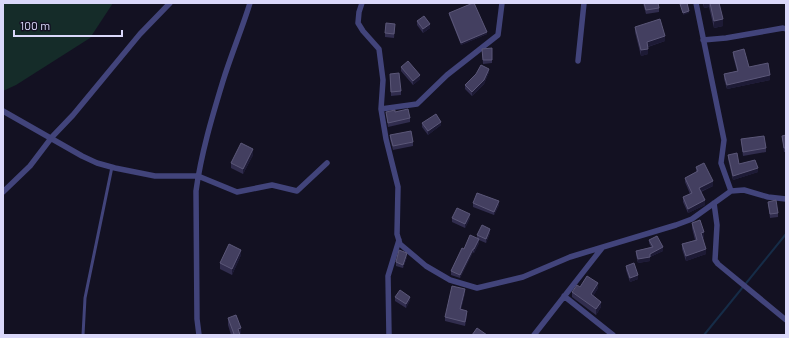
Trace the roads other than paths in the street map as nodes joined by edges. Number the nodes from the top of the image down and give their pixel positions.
1 (170, 3) edge
2 (250, 3) edge
3 (362, 3) edge
4 (502, 3) edge
5 (584, 3) edge
6 (696, 3) edge
7 (786, 29) edge
8 (703, 40) junction
9 (578, 61) dead end
10 (381, 109) junction
11 (3, 111) edge
12 (52, 137) junction
13 (327, 164) dead end
14 (112, 167) junction
15 (198, 176) junction
16 (731, 191) junction
17 (3, 192) edge
18 (786, 199) edge
19 (714, 203) junction
20 (399, 240) junction
21 (602, 248) junction
22 (564, 296) junction
23 (786, 320) edge
24 (83, 335) edge
25 (199, 335) edge
26 (389, 335) edge
27 (534, 335) edge
28 (613, 335) edge

1 - 12 street
2 - 15 street
3 - 10 street
4 - 10 street
5 - 9 street
6 - 8 street
7 - 8 street
8 - 16 street
10 - 20 street
11 - 12 street
12 - 14 street
12 - 17 street
13 - 15 street
14 - 15 street
14 - 24 lane
15 - 25 street
16 - 18 street
16 - 19 street
19 - 21 street
19 - 23 street
20 - 21 street
20 - 26 street
21 - 22 street
22 - 27 street
22 - 28 street

